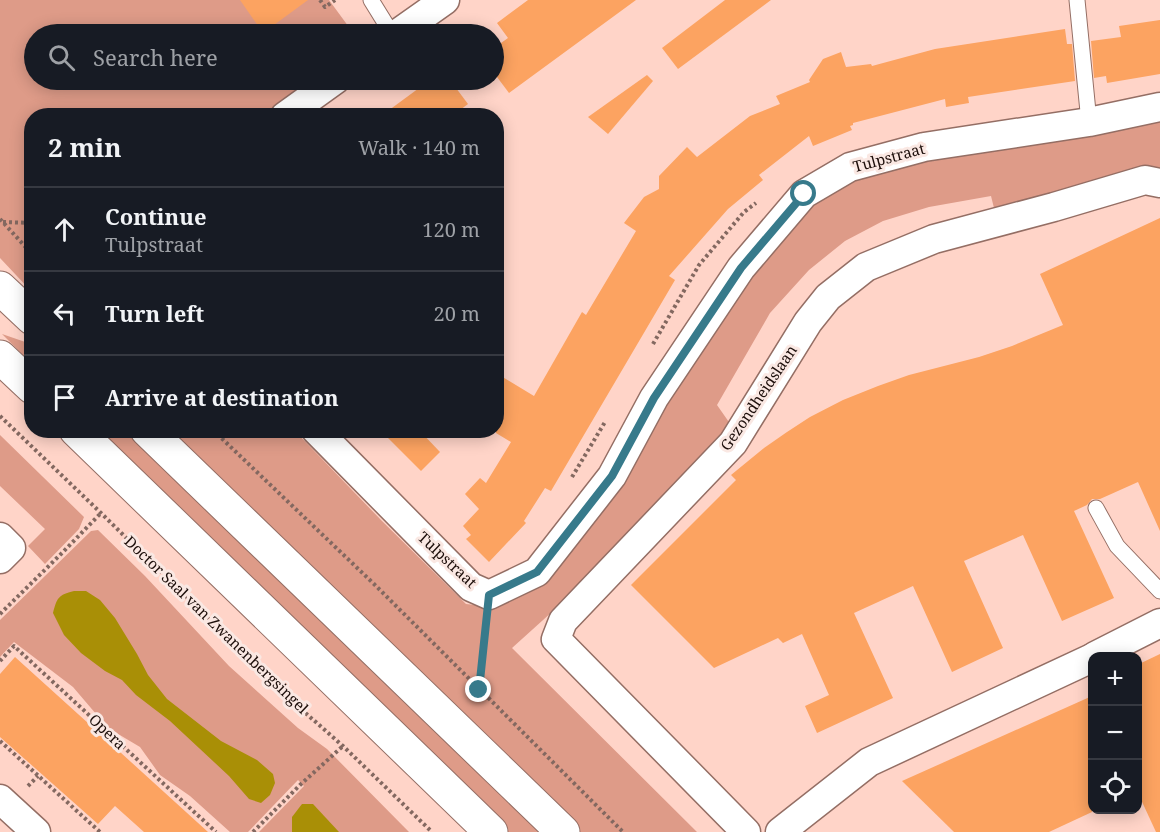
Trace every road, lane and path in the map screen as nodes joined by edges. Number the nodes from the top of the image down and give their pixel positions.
1 (320, 0) edge
2 (334, 0) edge
3 (371, 0) edge
4 (445, 0) edge
5 (1077, 0) edge
6 (386, 24) edge
7 (412, 24) edge
8 (321, 90) edge
9 (1160, 107) edge
10 (296, 108) edge
11 (1089, 122) junction
12 (1160, 183) edge
13 (2, 221) edge
14 (24, 223) edge
15 (24, 245) edge
16 (0, 288) edge
17 (24, 310) edge
18 (0, 357) edge
19 (24, 380) edge
20 (0, 416) edge
21 (84, 438) edge
22 (155, 438) edge
23 (221, 438) edge
24 (324, 438) edge
25 (1096, 508) dead end
26 (101, 513) junction
27 (0, 537) edge
28 (0, 559) edge
29 (1160, 591) edge
30 (489, 595) junction
31 (0, 614) edge
32 (1160, 623) edge
33 (1104, 652) edge
34 (1088, 660) edge
35 (0, 662) edge
36 (479, 690) junction
37 (0, 741) edge
38 (343, 746) junction
39 (0, 799) edge
40 (36, 832) edge
41 (100, 832) edge
42 (216, 832) edge
43 (253, 832) edge
44 (432, 832) edge
45 (491, 832) edge
46 (563, 832) edge
47 (623, 832) edge
48 (746, 832) edge
49 (780, 832) edge

1 - 2 path
3 - 6 lane
4 - 7 street
5 - 11 lane
8 - 10 street
9 - 11 street, Tulpstraat
11 - 30 street, Tulpstraat
12 - 48 street, Gezondheidslaan
13 - 14 path
13 - 15 path
16 - 17 main road
18 - 19 main road
20 - 26 path, Doctor Saal van Zwanenbergsingel
21 - 45 main road
22 - 46 main road
23 - 36 path
24 - 30 street, Tulpstraat
25 - 29 lane
26 - 31 path
26 - 38 path, Doctor Saal van Zwanenbergsingel
27 - 28 street
30 - 36 path
32 - 33 street
34 - 49 street
35 - 42 path, Opera
36 - 47 path
37 - 41 path
38 - 43 path
38 - 44 path, Doctor Saal van Zwanenbergsingel
39 - 40 street

